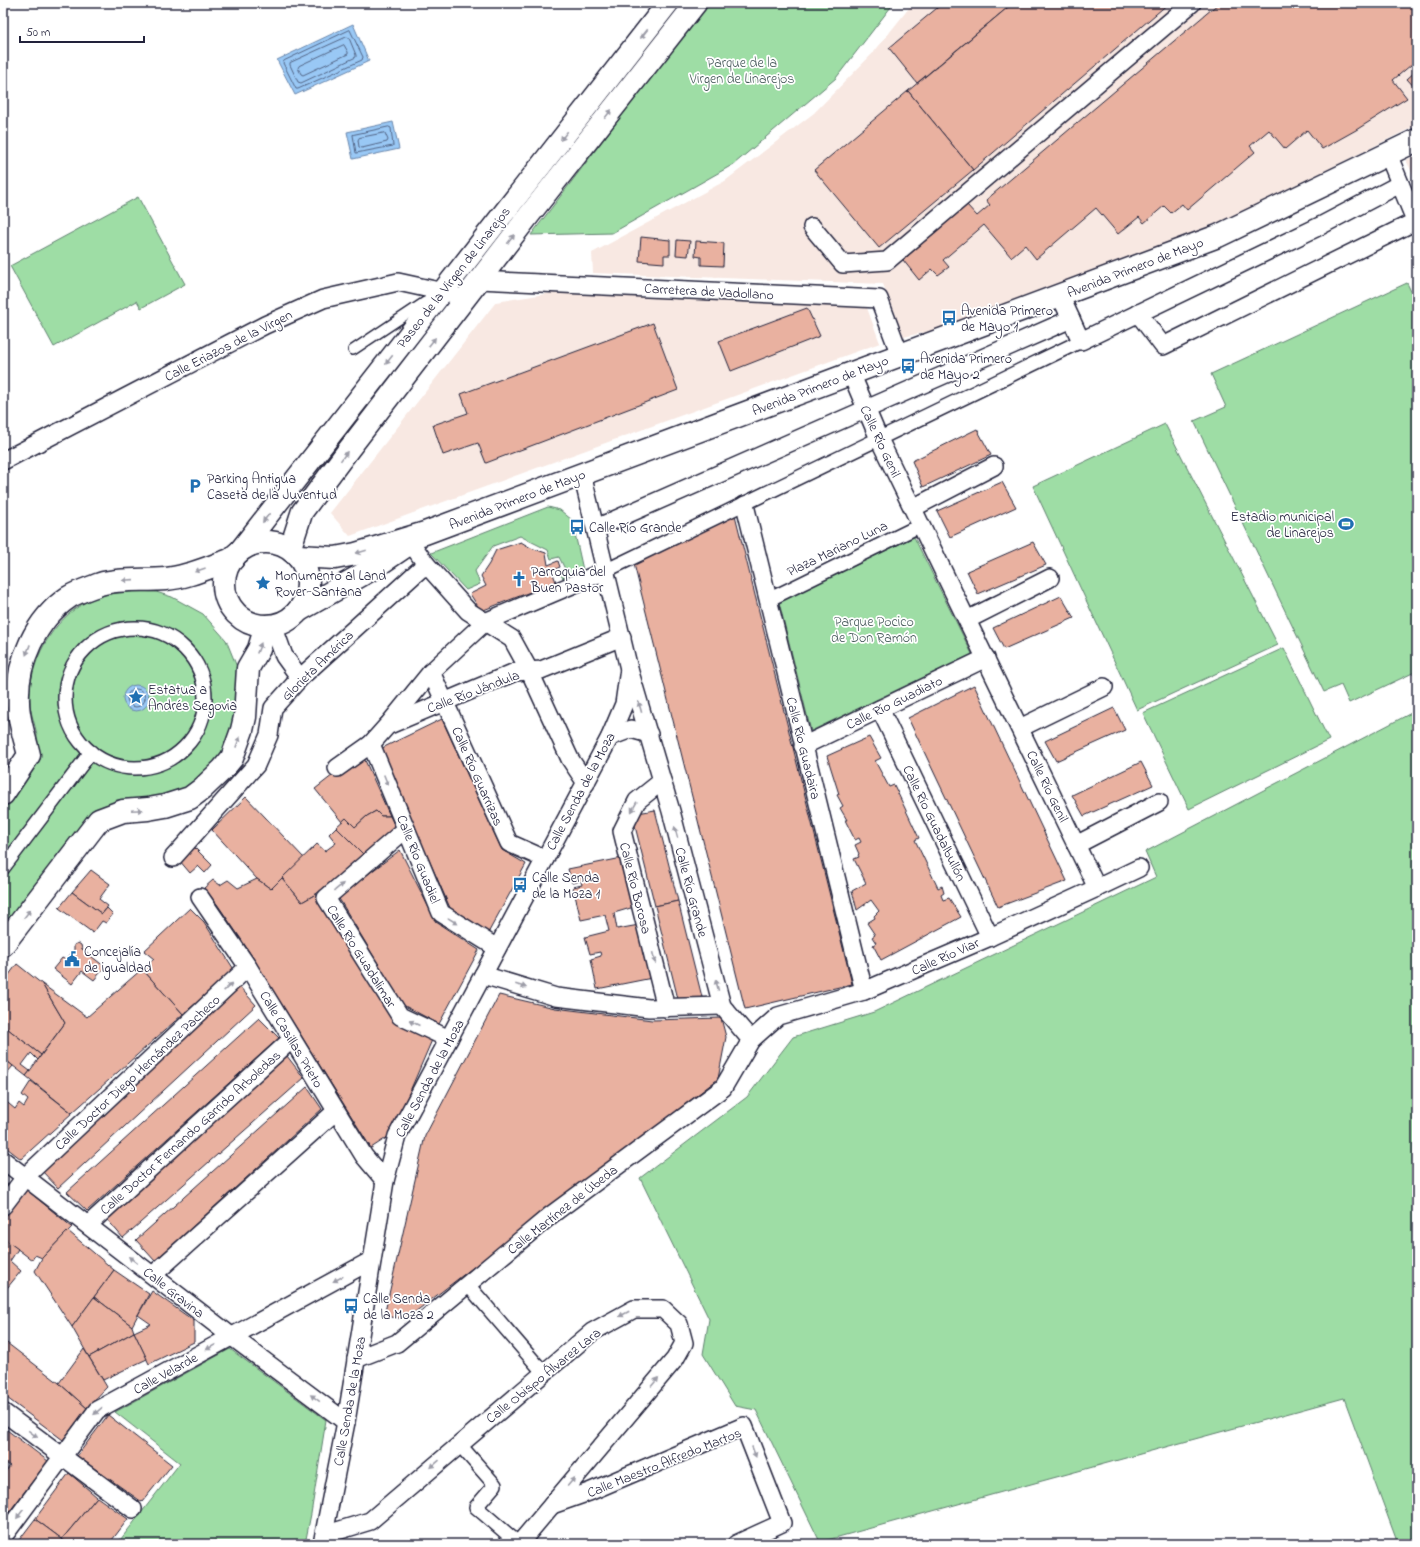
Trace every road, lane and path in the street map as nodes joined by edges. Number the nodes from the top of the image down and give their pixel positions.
1 (668, 3) edge
2 (696, 3) edge
3 (1192, 3) edge
4 (1417, 140) edge
5 (1388, 154) junction
6 (1400, 184) junction
7 (1416, 223) edge
8 (812, 227) dead end
9 (479, 280) junction
10 (442, 291) junction
11 (1060, 296) junction
12 (466, 297) junction
13 (1138, 313) junction
14 (1071, 319) junction
15 (1081, 341) junction
16 (353, 350) dead end
17 (900, 355) junction
18 (851, 373) junction
19 (866, 408) junction
20 (879, 439) junction
21 (3, 460) edge
22 (994, 466) dead end
23 (582, 474) junction
24 (744, 505) junction
25 (913, 508) junction
26 (921, 524) junction
27 (596, 528) junction
28 (418, 538) junction
29 (294, 553) junction
30 (236, 555) junction
31 (426, 564) junction
32 (605, 571) junction
33 (1050, 578) dead end
34 (768, 600) junction
35 (298, 611) junction
36 (967, 620) junction
37 (485, 622) junction
38 (270, 626) junction
39 (622, 637) junction
40 (986, 658) junction
41 (629, 669) junction
42 (529, 670) junction
43 (431, 672) junction
44 (300, 678) junction
45 (1104, 687) dead end
46 (444, 701) junction
47 (880, 709) junction
48 (387, 726) junction
49 (1020, 728) junction
50 (648, 734) junction
51 (610, 736) junction
52 (371, 744) junction
53 (803, 746) junction
54 (91, 752) junction
55 (337, 768) dead end
56 (662, 781) junction
57 (586, 783) junction
58 (3, 794) edge
59 (1159, 802) dead end
60 (406, 830) junction
61 (1076, 845) junction
62 (173, 858) dead end
63 (545, 859) junction
64 (3, 868) edge
65 (1139, 868) dead end
66 (1097, 888) junction
67 (200, 897) dead end
68 (990, 937) junction
69 (3, 945) edge
70 (498, 948) junction
71 (248, 967) junction
72 (483, 975) junction
73 (864, 992) junction
74 (722, 1006) junction
75 (666, 1008) junction
76 (292, 1039) junction
77 (449, 1039) junction
78 (751, 1040) junction
79 (336, 1110) junction
80 (3, 1160) edge
81 (26, 1176) junction
82 (385, 1181) junction
83 (3, 1206) edge
84 (88, 1225) junction
85 (372, 1260) junction
86 (153, 1275) junction
87 (468, 1285) junction
88 (231, 1336) junction
89 (356, 1359) junction
90 (543, 1372) junction
91 (3, 1412) edge
92 (346, 1422) junction
93 (459, 1444) junction
94 (62, 1457) junction
95 (552, 1505) junction
96 (133, 1509) dead end
97 (3, 1536) edge
98 (323, 1540) edge
99 (519, 1544) edge
100 (736, 1544) edge

1 -> 10 street, Paseo de la Virgen de Linarejos
9 -> 2 street, Paseo de la Virgen de Linarejos
3 - 8 street
4 - 5 main road, Avenida Primero de Mayo
5 - 6 street
5 - 11 main road, Avenida Primero de Mayo
6 - 7 street
6 - 13 street
7 - 13 street
9 - 12 street, Paseo de la Virgen de Linarejos
9 - 17 street, Carretera de Vadollano
10 - 12 street, Calle Eriazos de la Virgen
10 - 16 lane
10 - 21 street, Calle Eriazos de la Virgen
10 -> 30 street, Paseo de la Virgen de Linarejos
11 - 14 street
11 - 17 main road, Avenida Primero de Mayo
29 -> 12 street, Paseo de la Virgen de Linarejos
13 - 15 street
14 - 15 street
14 - 19 street, Avenida Primero de Mayo
15 - 20 street
17 - 18 main road, Avenida Primero de Mayo
18 - 19 street, Calle Río Genil
18 - 23 main road, Avenida Primero de Mayo
19 - 20 street, Calle Río Genil
19 - 27 street, Avenida Primero de Mayo
20 - 24 street
20 - 25 street, Calle Río Genil
22 - 25 street
23 - 27 street, Calle Río Grande
23 - 28 main road, Avenida Primero de Mayo
24 - 32 street
24 - 34 street, Calle Río Guadaira
25 - 26 street, Calle Río Genil
26 - 34 street, Plaza Mariano Luna
26 - 36 street, Calle Río Genil
27 - 32 street, Calle Río Grande
28 -> 29 main road
28 - 31 street
28 - 35 main road
29 - 30 main road
29 - 35 main road
30 - 38 main road
30 -> 58 main road
31 - 37 street
31 - 44 street, Glorieta América
32 - 37 street
32 - 39 street, Calle Río Grande
33 - 36 street
34 - 53 street, Calle Río Guadaira
35 - 38 main road
36 - 40 street, Calle Río Genil
37 - 42 street
37 - 43 street
38 - 44 street
69 -> 38 main road
39 - 41 street, Calle Río Grande
39 - 42 street, Calle Río Jándula
40 - 47 street, Calle Río Guadiato
40 - 49 street, Calle Río Genil
50 -> 41 street, Calle Río Grande
41 - 51 street, Calle Senda de la Moza
42 - 46 street, Calle Río Jándula
42 - 57 street
43 - 46 street, Calle Río Guarrizas
43 - 48 street
44 - 62 street, Glorieta América
45 - 49 street
46 - 48 street, Calle Río Jándula
46 - 63 street, Calle Río Guarrizas
47 - 53 street, Calle Río Guadiato
47 - 68 street, Calle Río Guadalbullón
48 - 52 street, Calle Río Jándula
49 - 61 street, Calle Río Genil
50 - 51 street
50 - 56 street, Calle Río Grande
51 - 57 street, Calle Senda de la Moza
52 - 55 street, Calle Río Jándula
52 -> 60 street, Calle Río Guadiel
53 - 73 street, Calle Río Guadaira
54 - 54 street
54 - 64 street
74 -> 56 street, Calle Río Grande
56 -> 75 street, Calle Río Borosa
57 - 63 street, Calle Senda de la Moza
59 - 61 street
60 -> 70 street, Calle Río Guadiel
77 -> 60 street, Calle Río Guadalimar
61 - 66 street, Calle Río Genil
63 - 70 street, Calle Senda de la Moza
65 - 66 street, Calle Río Viar
66 - 68 street, Calle Río Viar
67 - 71 street, Calle Casillas Prieto
68 - 73 street, Calle Río Viar
70 - 72 street, Calle Senda de la Moza
71 - 76 street, Calle Casillas Prieto
81 -> 71 street, Calle Doctor Diego Hernández Pacheco
72 -> 75 street
72 - 77 street, Calle Senda de la Moza
73 - 78 street, Calle Río Viar
74 - 75 street
74 - 78 street, Calle Río Grande
76 - 79 street, Calle Casillas Prieto
76 - 84 street, Calle Doctor Fernando Garrido Arboledas
77 - 82 street, Calle Senda de la Moza
78 - 87 street, Calle Martínez de Úbeda
79 - 82 street, Calle Casillas Prieto
79 - 86 street
80 - 81 street, Calle Gravina
81 - 83 street, Calle Doctor Diego Hernández Pacheco
81 - 84 street, Calle Gravina
82 - 85 street, Calle Senda de la Moza
86 -> 84 street, Calle Gravina
85 -> 88 street, Calle Velarde
85 - 89 street, Calle Senda de la Moza
86 - 88 street, Calle Gravina
87 - 89 street, Calle Martínez de Úbeda
87 - 90 street
92 -> 88 street, Calle Gravina
88 -> 94 street, Calle Velarde
89 - 92 street, Calle Senda de la Moza
90 - 93 street, Calle Obispo Álvarez Lara
95 -> 90 street, Calle Obispo Álvarez Lara
91 -> 94 street
92 - 98 street, Calle Senda de la Moza
93 -> 98 street, Calle Obispo Álvarez Lara
93 - 99 street
94 - 96 street
94 -> 97 street, Calle Velarde
95 - 99 street, Calle Obispo Álvarez Lara
95 -> 100 street, Calle Maestro Alfredo Martos

